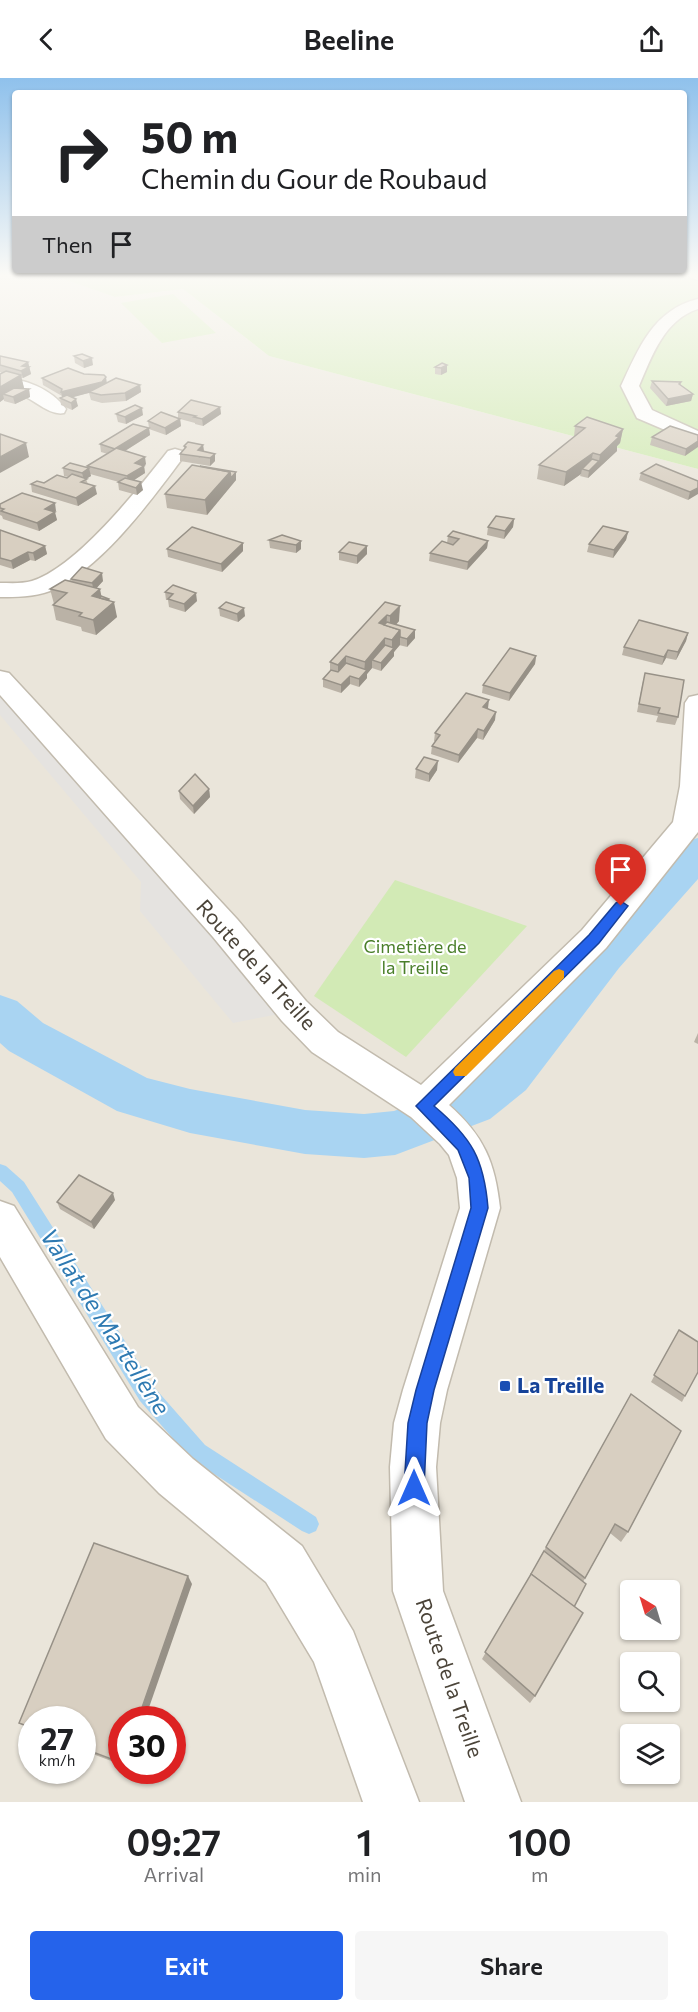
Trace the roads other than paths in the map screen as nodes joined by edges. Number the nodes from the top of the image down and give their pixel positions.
1 (644, 355) edge
2 (0, 383) edge
3 (57, 410) dead end
4 (698, 438) edge
5 (175, 455) dead end
6 (0, 590) edge
7 (0, 679) edge
8 (698, 703) edge
9 (431, 1113) junction
10 (0, 1219) edge
11 (391, 1802) edge
12 (493, 1802) edge

1 - 4 street
2 - 3 street
5 - 6 street
7 - 9 street, Route de la Treille
8 - 9 street
9 - 12 street, Route de la Treille
10 - 11 street

